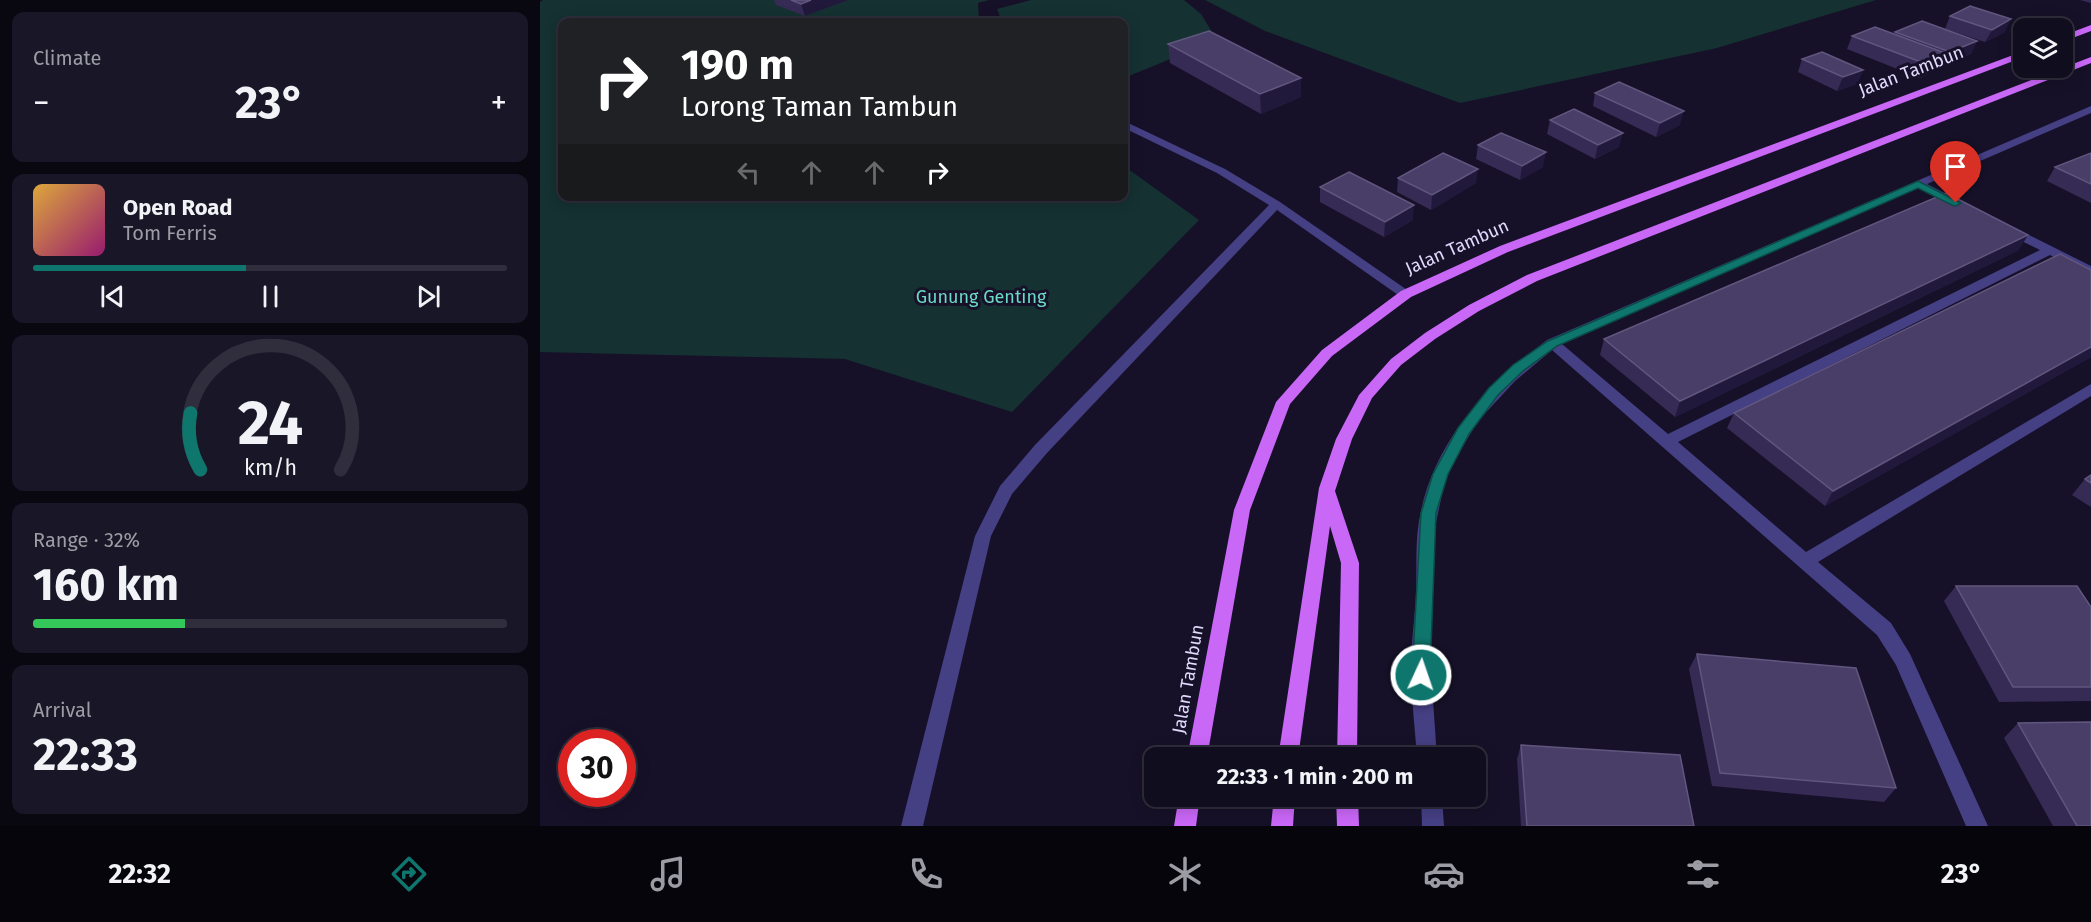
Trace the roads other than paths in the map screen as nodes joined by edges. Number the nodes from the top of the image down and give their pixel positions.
1 (2091, 28) edge
2 (2073, 35) edge
3 (2013, 58) edge
4 (2091, 60) edge
5 (2091, 109) edge
6 (1128, 126) edge
7 (1918, 184) junction
8 (1276, 204) junction
9 (1969, 209) edge
10 (1999, 225) edge
11 (2050, 250) junction
12 (2091, 271) edge
13 (1406, 294) junction
14 (1552, 344) junction
15 (2091, 389) edge
16 (1665, 442) junction
17 (1327, 488) junction
18 (1806, 560) junction
19 (1199, 747) edge
20 (1289, 747) edge
21 (1347, 747) edge
22 (1426, 747) edge
23 (1188, 807) edge
24 (1284, 807) edge
25 (1347, 807) edge
26 (1432, 807) edge
27 (912, 826) edge
28 (1185, 826) edge
29 (1282, 826) edge
30 (1348, 826) edge
31 (1433, 826) edge
32 (1977, 826) edge

1 - 2 main road
3 - 13 main road, Jalan Tambun
4 - 17 main road
5 - 7 street
6 - 8 street
7 - 9 street
7 - 14 street
8 - 13 street
8 - 27 street
10 - 11 street
11 - 12 street
11 - 16 street
13 - 19 main road, Jalan Tambun
14 - 16 street
14 - 22 street
15 - 18 street
16 - 18 street
17 - 20 main road
17 - 21 main road
18 - 32 street
23 - 28 main road
24 - 29 main road
25 - 30 main road
26 - 31 street

